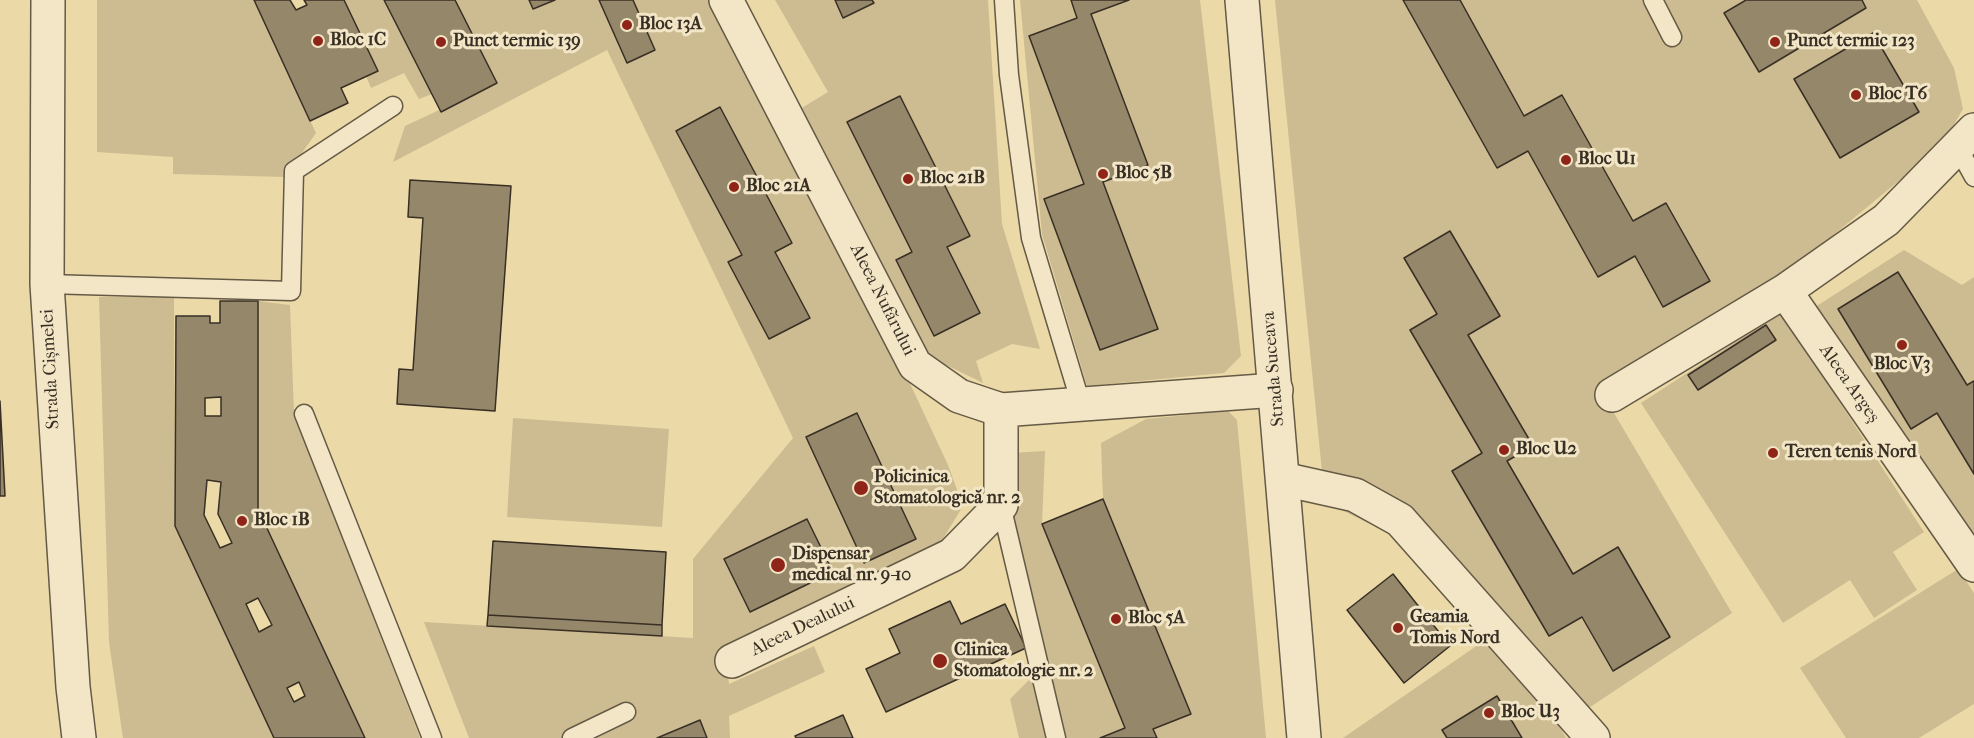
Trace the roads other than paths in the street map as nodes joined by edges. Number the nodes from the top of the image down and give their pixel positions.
1 (48, 0) edge
2 (726, 0) edge
3 (1004, 0) edge
4 (1242, 0) edge
5 (1653, 0) edge
6 (1672, 37) dead end
7 (393, 106) dead end
8 (1966, 139) edge
9 (1974, 177) edge
10 (46, 284) junction
11 (1785, 291) junction
12 (1276, 390) junction
13 (1612, 395) dead end
14 (1082, 404) junction
15 (1001, 410) junction
16 (304, 414) dead end
17 (1283, 479) junction
18 (1000, 505) junction
19 (1974, 565) edge
20 (732, 661) dead end
21 (626, 712) dead end
22 (79, 738) edge
23 (432, 738) edge
24 (572, 738) edge
25 (1056, 738) edge
26 (1304, 738) edge
27 (1593, 738) edge

1 - 10 street, Strada Cișmelei
2 - 15 street, Aleea Nufărului
3 - 14 lane
4 - 12 street, Strada Suceava
5 - 6 lane
7 - 10 lane
8 - 9 lane
8 - 11 street
10 - 22 street, Strada Cișmelei
11 - 13 street
11 - 19 street, Aleea Argeș
12 - 14 street, Aleea Nufărului
12 - 17 street, Strada Suceava
14 - 15 street, Aleea Nufărului
15 - 18 street
16 - 23 lane
17 - 26 street, Strada Suceava
17 - 27 street
18 - 20 street, Aleea Dealului
18 - 25 lane
21 - 24 lane

